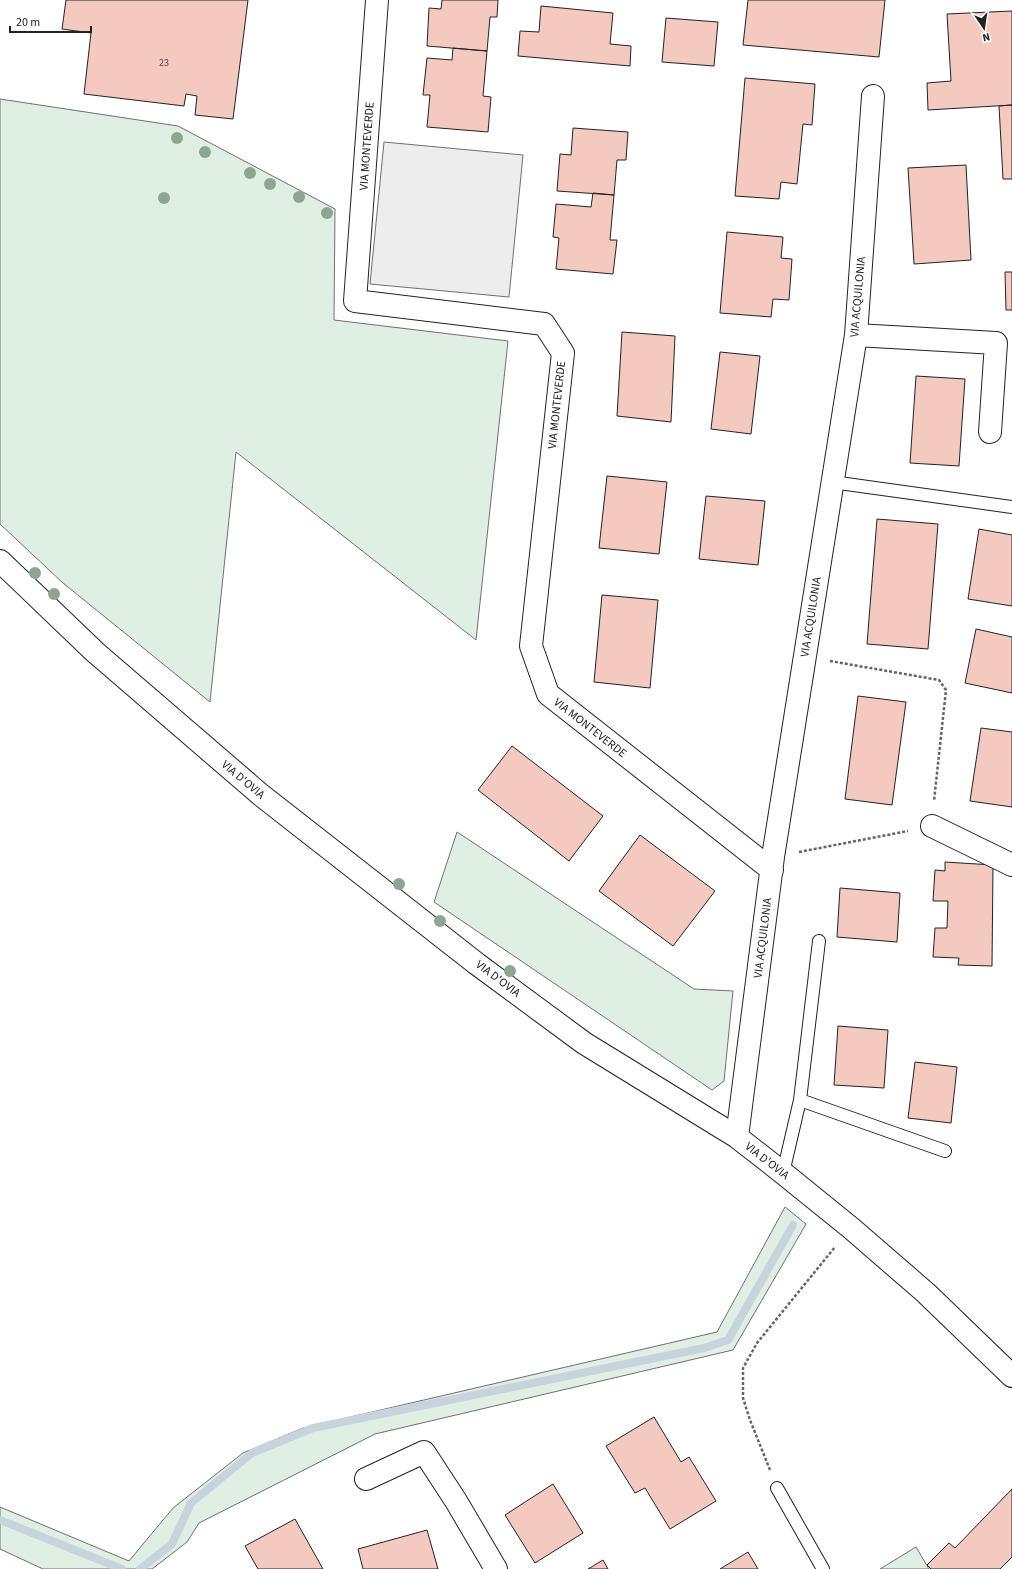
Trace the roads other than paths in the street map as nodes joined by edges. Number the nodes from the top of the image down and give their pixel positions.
1 (377, 0) edge
2 (874, 96) dead end
3 (856, 335) junction
4 (990, 432) dead end
5 (832, 482) junction
6 (1012, 507) edge
7 (0, 561) edge
8 (932, 826) road end
9 (773, 863) junction
10 (1012, 866) edge
11 (819, 941) dead end
12 (800, 1100) junction
13 (737, 1137) junction
14 (945, 1151) dead end
15 (783, 1173) junction
16 (1012, 1376) edge
17 (366, 1479) dead end
18 (777, 1488) road end
19 (496, 1569) edge
20 (823, 1569) edge

1 - 9 street, VIA MONTEVERDE
2 - 3 street, VIA ACQUILONIA
3 - 4 street
3 - 5 street, VIA ACQUILONIA
5 - 6 lane
5 - 9 street, VIA ACQUILONIA
7 - 13 street, VIA D'OVIA
8 - 10 street
9 - 13 street, VIA ACQUILONIA
11 - 12 lane
12 - 14 lane
12 - 15 lane
13 - 15 street, VIA D'OVIA
15 - 16 street, VIA D'OVIA
17 - 19 street
18 - 20 lane

